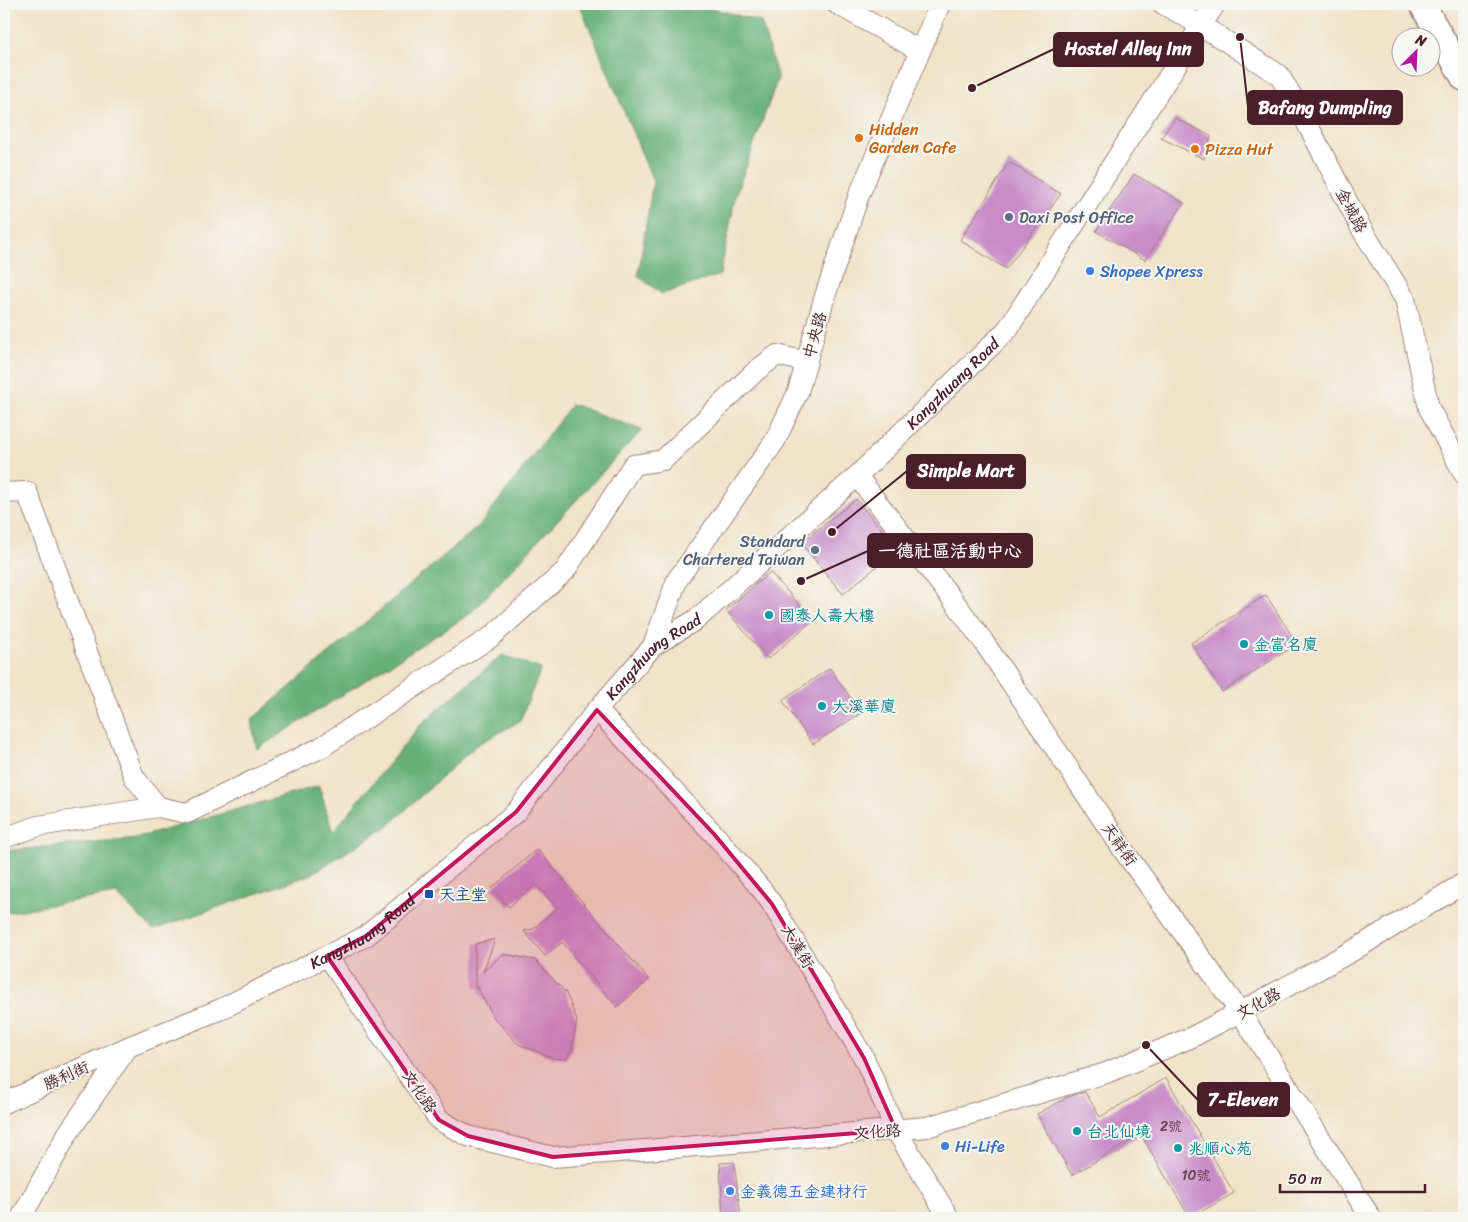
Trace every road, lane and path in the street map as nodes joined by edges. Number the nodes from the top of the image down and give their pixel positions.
1 (837, 4) edge
2 (940, 4) edge
3 (1163, 4) edge
4 (1215, 4) edge
5 (1422, 4) edge
6 (1202, 26) junction
7 (920, 51) junction
8 (1464, 78) edge
9 (807, 362) junction
10 (1464, 474) edge
11 (857, 476) junction
12 (4, 493) edge
13 (653, 646) junction
14 (596, 710) junction
15 (158, 807) junction
16 (4, 838) edge
17 (1464, 883) edge
18 (327, 956) junction
19 (1240, 1012) junction
20 (128, 1047) junction
21 (4, 1102) edge
22 (896, 1130) junction
23 (21, 1218) edge
24 (949, 1218) edge
25 (1371, 1218) edge

1 - 7 street
2 - 7 street, 中央路
3 - 6 street, 金城路
4 - 6 street, Kangzhuang Road
5 - 8 main road
6 - 10 street, 金城路
6 - 11 street, Kangzhuang Road
7 - 9 street, 中央路
9 - 13 street, 中央路
9 - 15 street
11 - 13 street, Kangzhuang Road
11 - 19 street, 天祥街
12 - 15 street
13 - 14 street, Kangzhuang Road
14 - 18 street, Kangzhuang Road
14 - 22 street, 大漢街
15 - 16 street
17 - 19 street, 文化路
18 - 20 street, Kangzhuang Road
18 - 22 street, 文化路
19 - 22 street, 文化路
19 - 25 street, 天祥街
20 - 21 street, 勝利街
20 - 23 street
22 - 24 street, 大漢街

